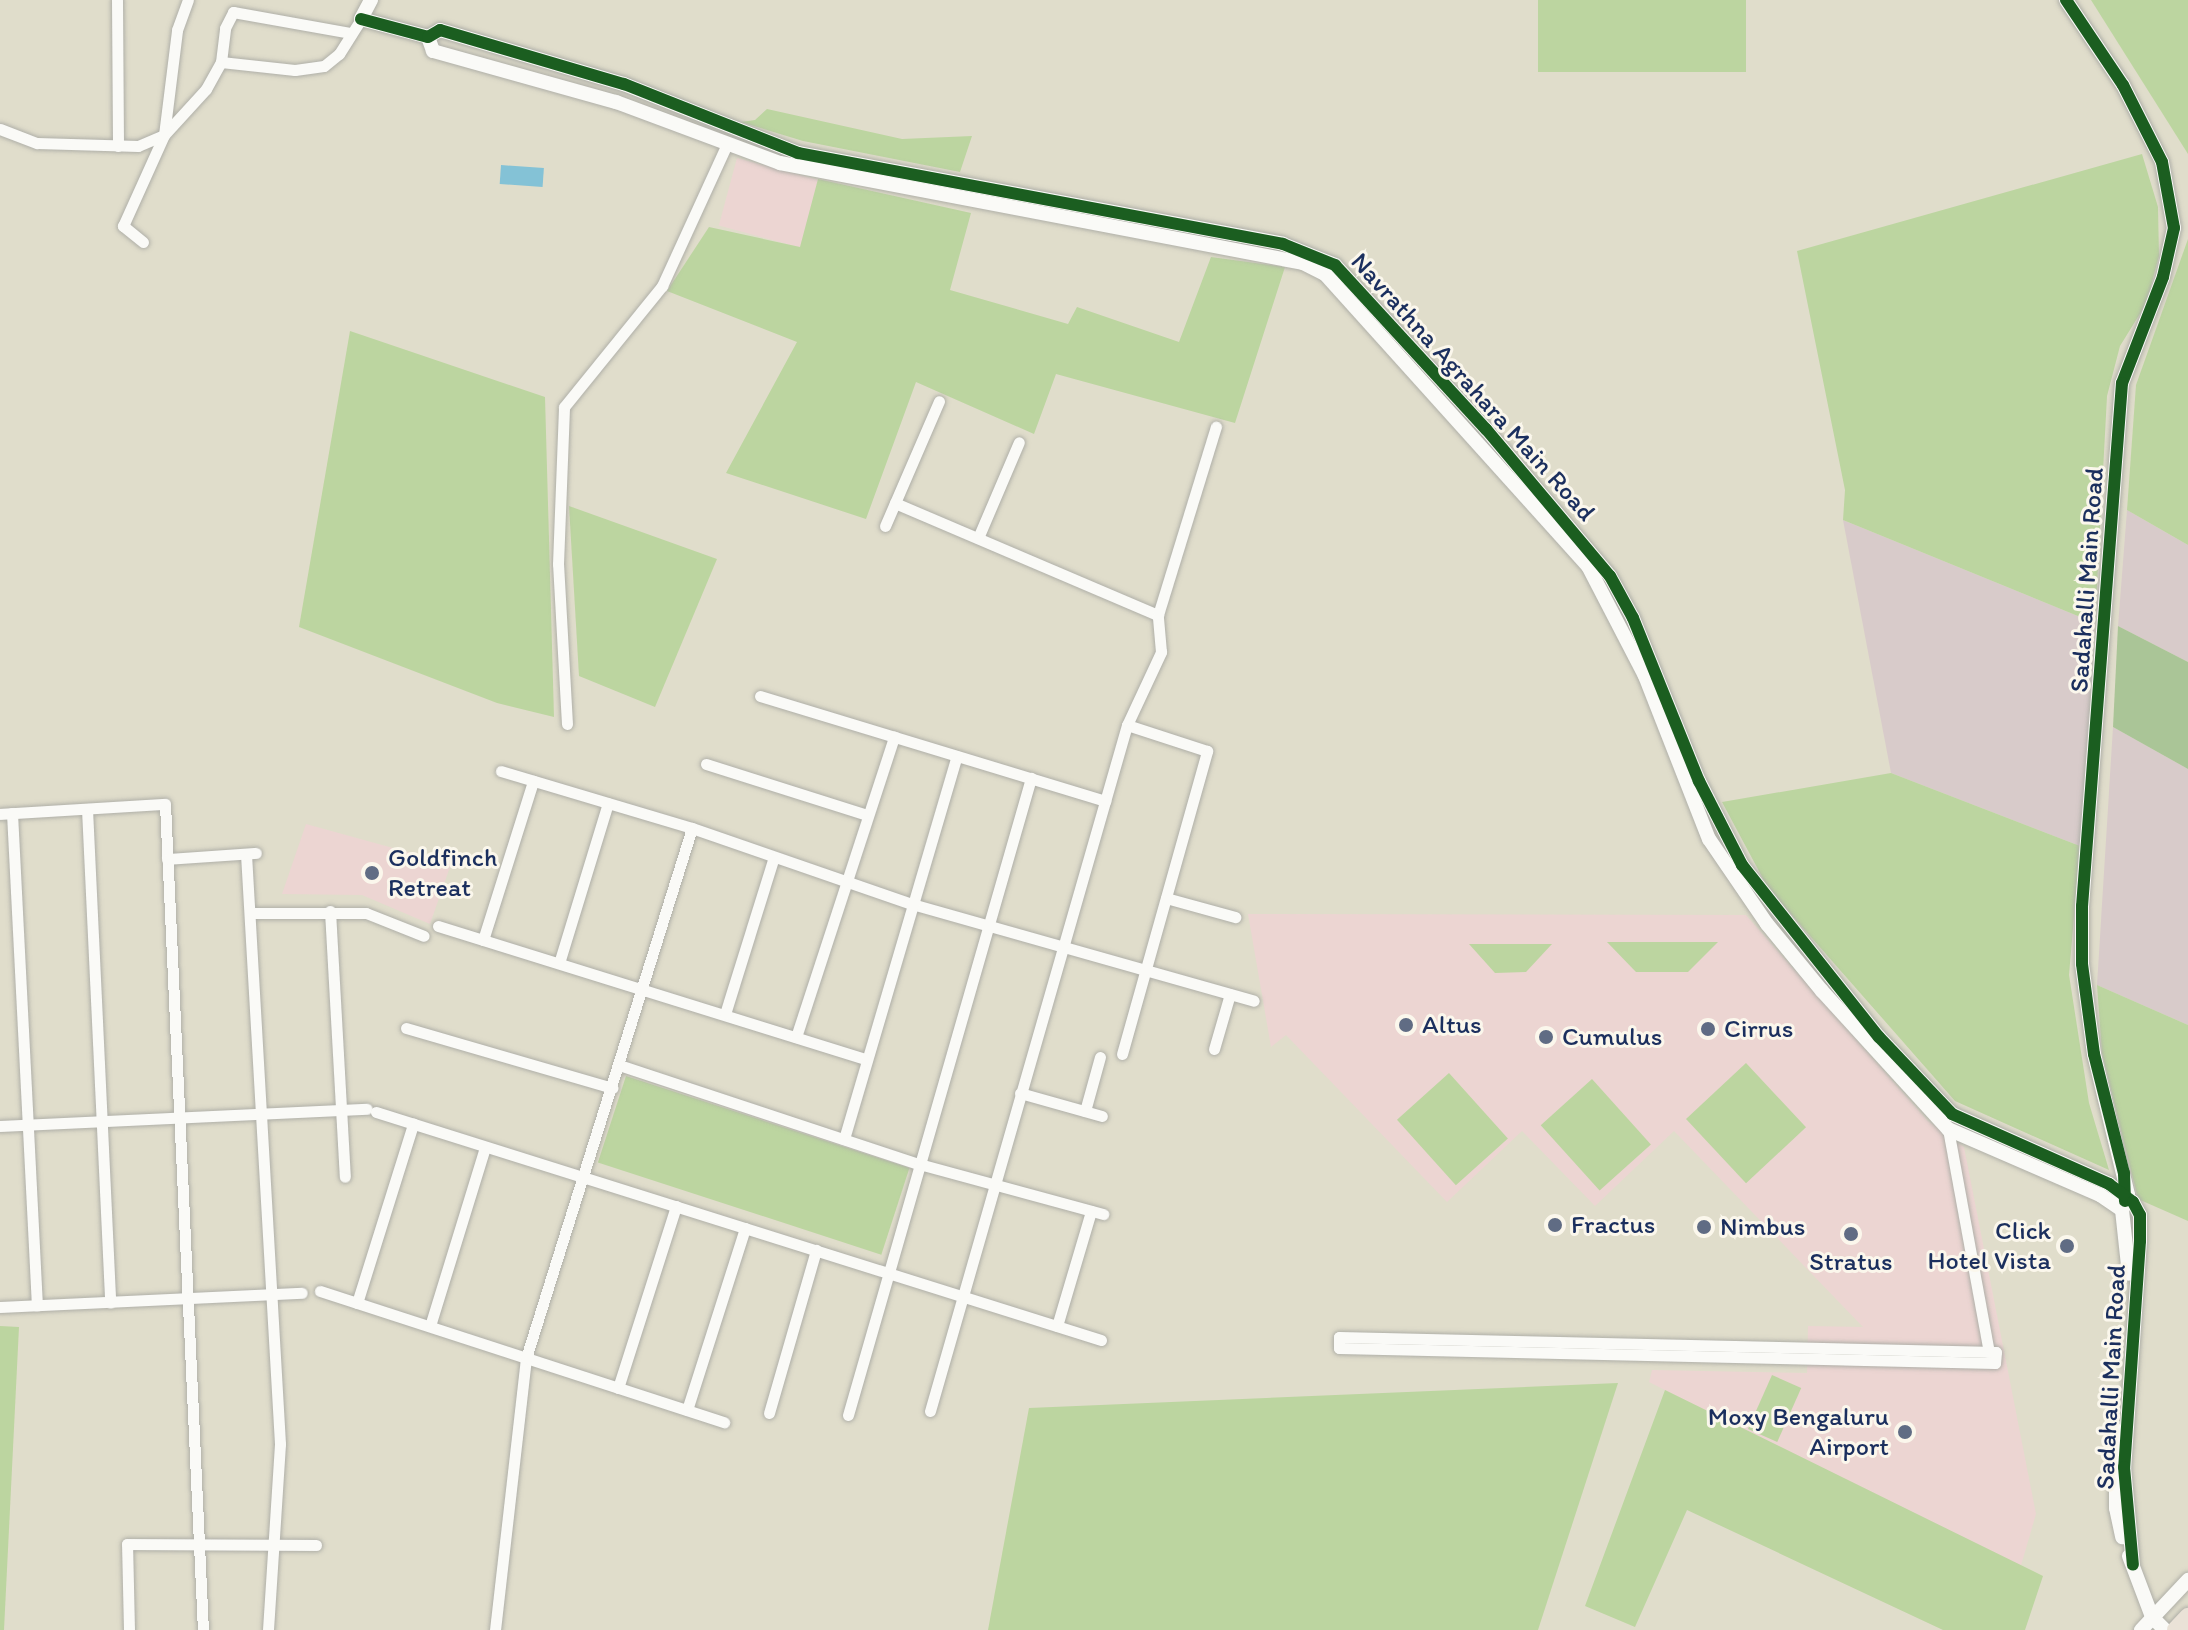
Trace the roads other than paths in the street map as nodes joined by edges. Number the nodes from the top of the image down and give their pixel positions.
1 (117, 0) edge
2 (188, 0) edge
3 (371, 0) edge
4 (2066, 0) edge
5 (361, 19) junction
6 (351, 33) junction
7 (428, 37) junction
8 (221, 62) junction
9 (624, 84) junction
10 (616, 102) junction
11 (0, 129) edge
12 (164, 135) junction
13 (727, 144) junction
14 (118, 146) junction
15 (143, 242) dead end
16 (939, 401) dead end
17 (1216, 427) dead end
18 (1019, 442) dead end
19 (1510, 467) junction
20 (895, 503) junction
21 (885, 526) dead end
22 (978, 538) junction
23 (1158, 615) junction
24 (760, 696) dead end
25 (567, 724) dead end
26 (1127, 725) junction
27 (894, 737) junction
28 (957, 756) junction
29 (706, 764) dead end
30 (501, 771) dead end
31 (1031, 778) junction
32 (533, 781) junction
33 (1105, 801) junction
34 (608, 803) junction
35 (87, 809) junction
36 (6, 814) edge
37 (867, 815) junction
38 (692, 828) junction
39 (774, 857) junction
40 (167, 859) junction
41 (844, 881) junction
42 (1166, 898) junction
43 (912, 904) junction
44 (330, 911) junction
45 (253, 913) junction
46 (1235, 917) dead end
47 (438, 926) dead end
48 (987, 926) junction
49 (424, 936) dead end
50 (483, 940) junction
51 (1062, 948) junction
52 (560, 960) junction
53 (1145, 971) junction
54 (644, 988) junction
55 (1230, 994) junction
56 (1254, 1001) dead end
57 (725, 1014) junction
58 (406, 1028) dead end
59 (796, 1037) junction
60 (1214, 1049) dead end
61 (1122, 1054) dead end
62 (1100, 1057) dead end
63 (867, 1060) junction
64 (619, 1065) junction
65 (1910, 1081) junction
66 (612, 1088) junction
67 (1020, 1093) junction
68 (341, 1111) junction
69 (1085, 1111) junction
70 (263, 1116) junction
71 (1102, 1116) dead end
72 (180, 1118) junction
73 (103, 1122) junction
74 (413, 1124) junction
75 (28, 1125) junction
76 (0, 1126) edge
77 (1948, 1129) junction
78 (844, 1139) junction
79 (485, 1147) junction
80 (919, 1164) junction
81 (345, 1177) dead end
82 (584, 1177) junction
83 (994, 1184) junction
84 (2128, 1195) junction
85 (676, 1206) junction
86 (2122, 1210) junction
87 (745, 1228) junction
88 (816, 1250) junction
89 (889, 1273) junction
90 (320, 1291) dead end
91 (302, 1293) dead end
92 (273, 1294) junction
93 (962, 1296) junction
94 (188, 1298) junction
95 (110, 1302) junction
96 (357, 1303) junction
97 (37, 1305) junction
98 (0, 1307) edge
99 (2132, 1310) junction
100 (430, 1326) junction
101 (1057, 1326) junction
102 (1101, 1340) dead end
103 (1339, 1343) dead end
104 (526, 1358) junction
105 (618, 1388) junction
106 (687, 1410) junction
107 (930, 1411) dead end
108 (769, 1413) dead end
109 (848, 1415) dead end
110 (724, 1422) dead end
111 (200, 1544) junction
112 (272, 1545) junction
113 (316, 1545) dead end
114 (2188, 1580) edge
115 (2152, 1617) junction
116 (2188, 1617) edge
117 (129, 1630) edge
118 (203, 1630) edge
119 (268, 1630) edge
120 (495, 1630) edge
121 (2141, 1630) edge
122 (2165, 1630) edge
123 (2176, 1630) edge

1 - 14 street
2 - 12 street
3 - 5 street
4 - 84 street, Sadahalli Main Road
5 - 6 street
5 - 7 street
6 - 8 street
6 - 8 street
7 - 9 street, Navrathna Agrahara Main Road
7 - 10 street, Navrathna Agrahara Main Road
8 - 12 street
9 - 10 street
9 - 19 street, Navrathna Agrahara Main Road
10 - 13 street, Navrathna Agrahara Main Road
11 - 14 street
12 - 14 street
12 - 15 street
13 - 19 street, Navrathna Agrahara Main Road
13 - 25 street
16 - 20 street
17 - 23 street
18 - 22 street
19 - 65 street, Navrathna Agrahara Main Road
20 - 21 street
20 - 22 street
22 - 23 street
23 - 26 street
24 - 27 street
26 - 33 street
26 - 42 street
27 - 28 street
27 - 37 street
28 - 31 street
28 - 43 street
29 - 37 street
30 - 32 street
31 - 33 street
31 - 48 street
32 - 34 street
32 - 50 street
33 - 51 street
34 - 38 street
34 - 52 street
35 - 36 street
35 - 40 street
35 - 73 street
36 - 75 street
37 - 41 street
38 - 39 street
38 - 54 street
39 - 41 street
39 - 57 street
40 - 45 street
40 - 72 street
41 - 43 street
41 - 59 street
42 - 46 street
42 - 53 street
43 - 48 street
43 - 63 street
44 - 45 street
44 - 49 street
44 - 68 street
45 - 70 street
47 - 50 street
48 - 51 street
48 - 80 street
50 - 52 street
51 - 53 street
51 - 67 street
52 - 54 street
53 - 55 street
53 - 61 street
54 - 57 street
54 - 64 street
55 - 56 street
55 - 60 street
57 - 59 street
58 - 66 street
59 - 63 street
62 - 69 street
63 - 78 street
64 - 66 street
64 - 78 street
65 - 77 street, Navrathna Agrahara Main Road
65 - 84 street, Navrathna Agrahara Main Road
66 - 82 street
67 - 69 street
67 - 83 street
68 - 70 street
68 - 74 street
68 - 81 street
69 - 71 street
70 - 72 street
70 - 92 street
72 - 73 street
72 - 94 street
73 - 75 street
73 - 95 street
74 - 79 street
74 - 96 street
75 - 76 street
75 - 97 street
77 - 86 street, Navrathna Agrahara Main Road
77 - 103 street
78 - 80 street
79 - 82 street
79 - 100 street
80 - 83 street
80 - 89 street
82 - 85 street
82 - 104 street
83 - 93 street
83 - 101 street
84 - 86 street
84 - 99 street, Sadahalli Main Road
85 - 87 street
85 - 105 street
86 - 99 street, Sadahalli Main Road
87 - 88 street
87 - 106 street
88 - 89 street
88 - 108 street
89 - 93 street
89 - 109 street
90 - 96 street
91 - 92 street
92 - 94 street
92 - 112 street
93 - 101 street
93 - 107 street
94 - 95 street
94 - 111 street
95 - 97 street
96 - 100 street
97 - 98 street
99 - 115 street, Sadahalli Main Road
100 - 104 street
101 - 102 street
104 - 105 street
104 - 120 street
105 - 106 street
106 - 110 street
111 - 112 street
111 - 117 street
111 - 118 street
112 - 113 street
112 - 119 street
114 - 115 street
115 - 121 street
115 - 122 street
116 - 123 highway

